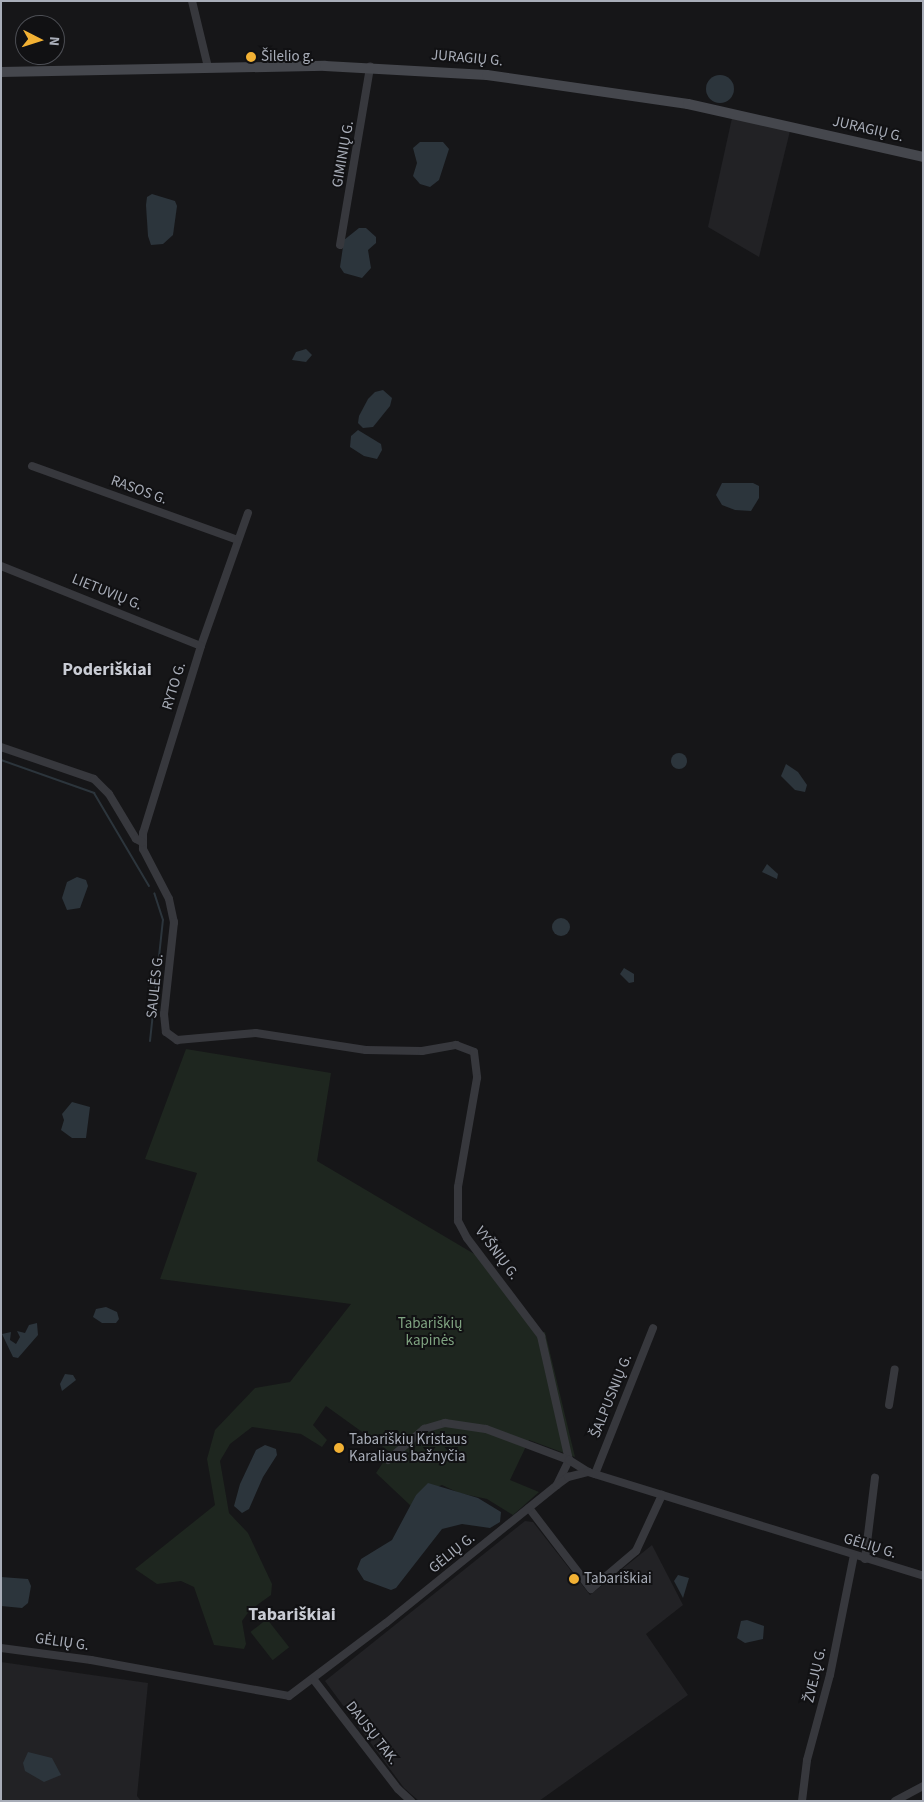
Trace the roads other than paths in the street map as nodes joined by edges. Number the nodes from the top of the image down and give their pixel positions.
1 (192, 1) edge
2 (208, 67) junction
3 (370, 67) junction
4 (1, 72) edge
5 (923, 157) edge
6 (340, 245) dead end
7 (32, 466) dead end
8 (248, 513) dead end
9 (237, 540) junction
10 (1, 566) edge
11 (201, 646) junction
12 (1, 747) edge
13 (142, 842) junction
14 (474, 1052) joint
15 (653, 1328) dead end
16 (895, 1369) dead end
17 (890, 1405) dead end
18 (388, 1460) dead end
19 (569, 1460) junction
20 (592, 1473) junction
21 (875, 1478) dead end
22 (557, 1485) junction
23 (662, 1495) junction
24 (529, 1508) junction
25 (854, 1555) junction
26 (865, 1559) junction
27 (923, 1576) edge
28 (1, 1648) edge
29 (314, 1680) junction
30 (923, 1786) edge
31 (411, 1801) edge
32 (802, 1801) edge
33 (895, 1801) edge

1 - 2 street
2 - 3 main road, JURAGIŲ G.
2 - 4 main road, JURAGIŲ G.
3 - 5 main road, JURAGIŲ G.
3 - 6 street, GIMINIŲ G.
7 - 9 street, RASOS G.
8 - 9 street, RYTO G.
9 - 11 street, RYTO G.
10 - 11 street, LIETUVIŲ G.
11 - 13 street, RYTO G.
12 - 13 street, SAULĖS G.
13 - 14 street, SAULĖS G.
14 - 19 street, VYŠNIŲ G.
15 - 20 street, ŠALPUSNIŲ G.
16 - 17 street
18 - 19 street
19 - 20 street
19 - 22 street
20 - 22 street, GĖLIŲ G.
20 - 23 street, GĖLIŲ G.
21 - 26 street
22 - 24 street, GĖLIŲ G.
23 - 24 street
23 - 25 street, GĖLIŲ G.
24 - 29 street, GĖLIŲ G.
25 - 26 street, GĖLIŲ G.
25 - 32 street, ŽVEJŲ G.
26 - 27 street, GĖLIŲ G.
28 - 29 street, GĖLIŲ G.
29 - 31 street, DAUSŲ TAK.
30 - 33 street

